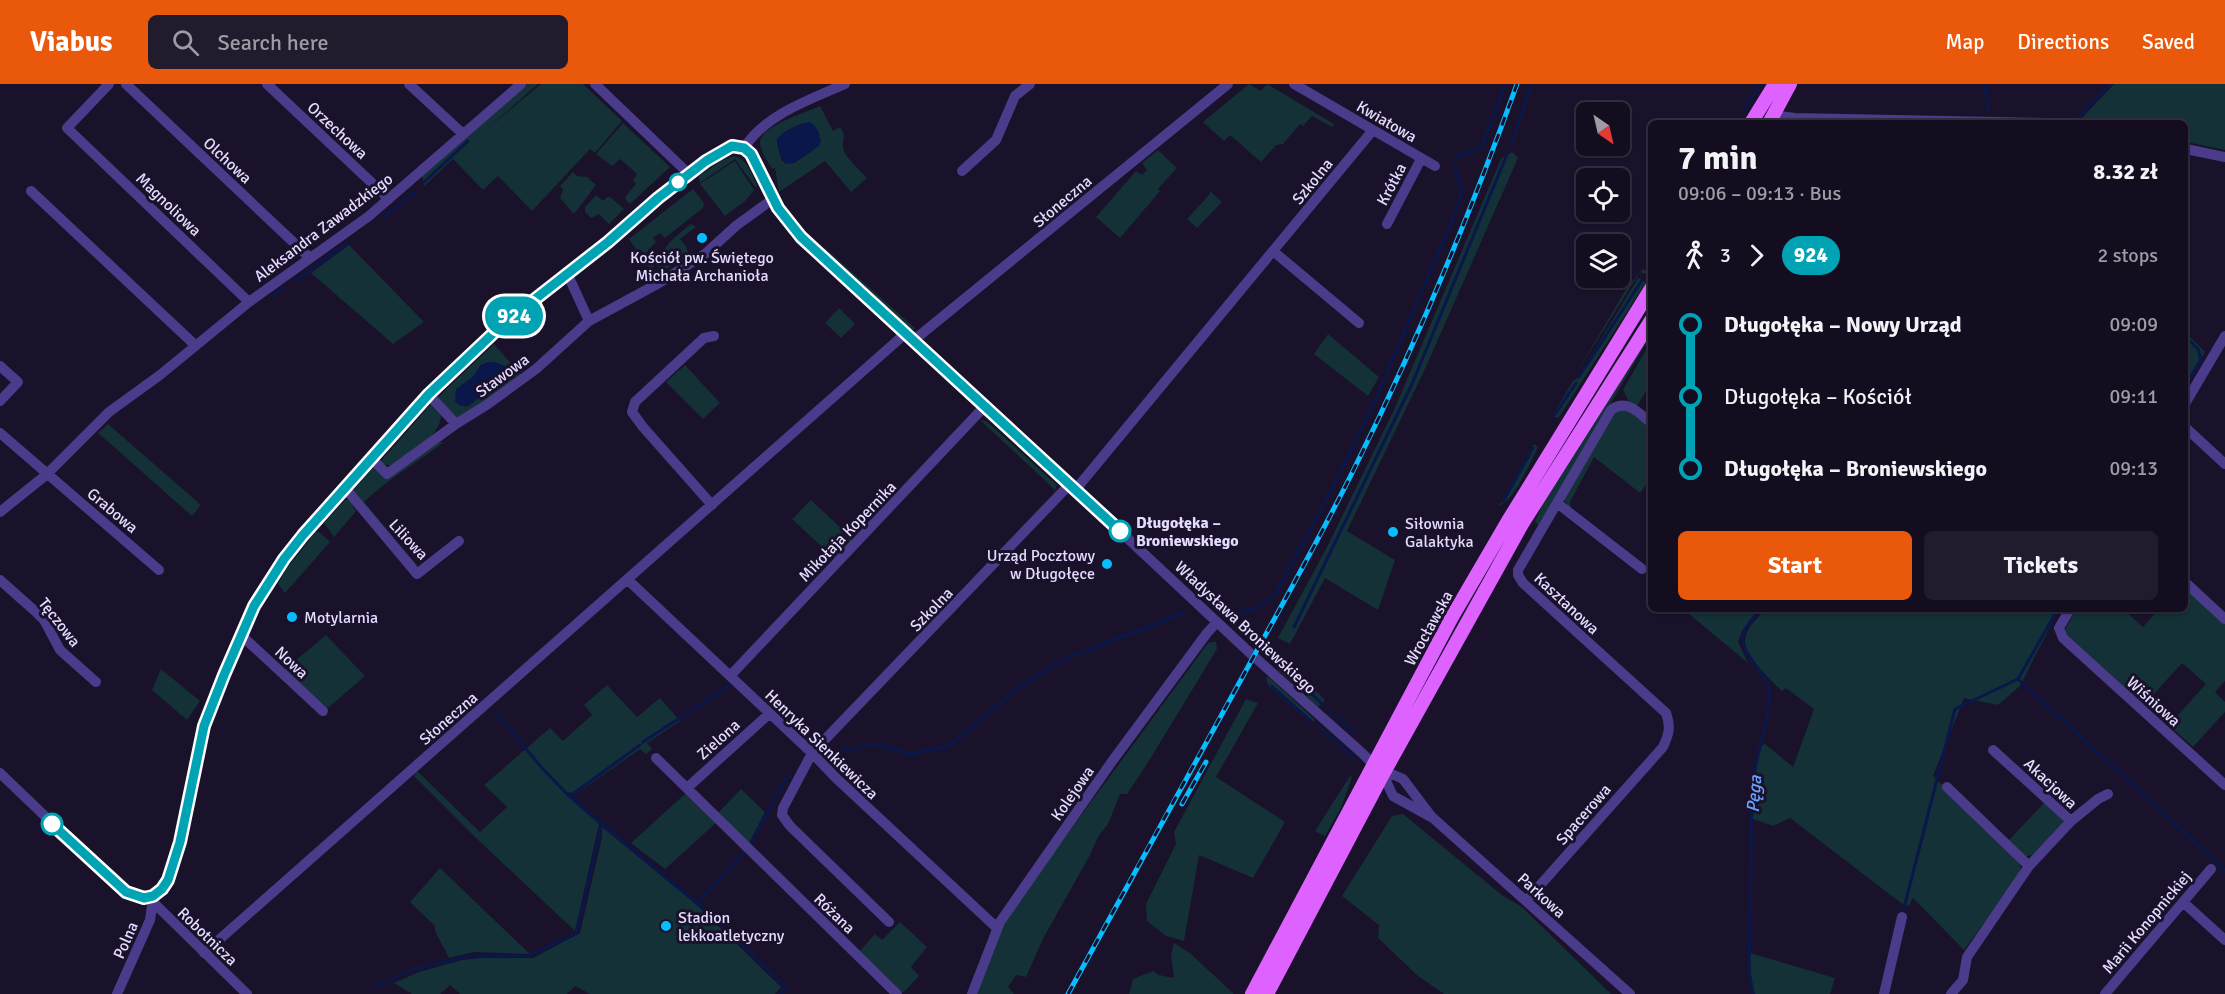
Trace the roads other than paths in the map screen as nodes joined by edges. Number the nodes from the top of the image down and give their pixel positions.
1 (109, 84) edge
2 (126, 84) edge
3 (267, 84) edge
4 (409, 84) edge
5 (521, 84) edge
6 (595, 84) edge
7 (845, 84) edge
8 (1030, 84) edge
9 (1228, 84) edge
10 (1294, 84) edge
11 (1775, 84) edge
12 (1790, 84) edge
13 (1771, 119) edge
14 (1753, 120) edge
15 (1863, 120) edge
16 (1372, 130) junction
17 (463, 134) junction
18 (744, 148) junction
19 (2188, 148) edge
20 (2225, 157) edge
21 (1421, 159) junction
22 (1435, 166) dead end
23 (962, 171) dead end
24 (689, 174) junction
25 (31, 191) dead end
26 (389, 199) junction
27 (773, 199) junction
28 (1387, 224) dead end
29 (1273, 250) junction
30 (310, 258) junction
31 (567, 273) junction
32 (1648, 294) edge
33 (249, 302) junction
34 (589, 321) junction
35 (1359, 323) dead end
36 (1648, 324) edge
37 (714, 336) dead end
38 (2225, 336) edge
39 (910, 337) junction
40 (195, 345) junction
41 (0, 366) edge
42 (429, 394) junction
43 (2188, 399) edge
44 (0, 401) edge
45 (985, 406) junction
46 (1648, 421) edge
47 (456, 424) junction
48 (2188, 430) edge
49 (0, 433) edge
50 (371, 458) junction
51 (2225, 464) edge
52 (46, 475) junction
53 (1073, 486) junction
54 (345, 488) junction
55 (1557, 503) junction
56 (712, 505) junction
57 (0, 512) edge
58 (459, 541) dead end
59 (159, 570) dead end
60 (1642, 570) dead end
61 (0, 580) edge
62 (628, 580) junction
63 (2188, 585) edge
64 (2068, 612) edge
65 (2225, 620) edge
66 (1217, 622) junction
67 (241, 635) junction
68 (730, 676) junction
69 (96, 682) dead end
70 (323, 711) dead end
71 (769, 714) junction
72 (1663, 747) joint
73 (1993, 750) dead end
74 (812, 753) junction
75 (656, 758) dead end
76 (1378, 769) junction
77 (0, 773) edge
78 (2225, 785) edge
79 (1947, 787) dead end
80 (687, 788) junction
81 (2108, 794) dead end
82 (1433, 818) junction
83 (2071, 820) junction
84 (2029, 866) junction
85 (2211, 869) dead end
86 (153, 896) junction
87 (1526, 901) junction
88 (2184, 903) junction
89 (1902, 917) dead end
90 (889, 922) dead end
91 (997, 928) junction
92 (2225, 940) edge
93 (204, 953) junction
94 (117, 994) edge
95 (248, 994) edge
96 (897, 994) edge
97 (972, 994) edge
98 (1252, 994) edge
99 (1267, 994) edge
100 (1630, 994) edge
101 (1884, 994) edge
102 (1951, 994) edge
103 (2105, 994) edge

1 - 33 street, Magnoliowa
2 - 30 street, Olchowa
3 - 26 street, Orzechowa
4 - 17 street
5 - 17 street, Aleksandra Zawadzkiego
6 - 24 street
7 - 18 street
8 - 23 street
9 - 39 street, Słoneczna
10 - 16 street, Kwiatowa
11 - 14 main road
12 - 13 main road
13 - 15 street
16 - 21 street, Kwiatowa
16 - 29 street, Szkolna
17 - 26 street, Aleksandra Zawadzkiego
18 - 24 street
18 - 27 street, Władysława Broniewskiego
19 - 20 street
21 - 22 street, Kwiatowa
21 - 28 street, Krótka
24 - 31 street
25 - 40 street
26 - 30 street, Aleksandra Zawadzkiego
27 - 34 street, Stawowa
27 - 39 street, Władysława Broniewskiego
29 - 35 street
29 - 53 street, Szkolna
30 - 33 street, Aleksandra Zawadzkiego
31 - 34 street
31 - 42 street
32 - 76 main road, Wrocławska
33 - 40 street, Aleksandra Zawadzkiego
34 - 47 street, Stawowa
36 - 76 main road, Wrocławska
37 - 56 street
38 - 43 street
39 - 45 street, Władysława Broniewskiego
39 - 56 street, Słoneczna
40 - 52 street, Aleksandra Zawadzkiego
41 - 44 street
42 - 47 street
42 - 50 street
45 - 53 street, Władysława Broniewskiego
45 - 68 street, Mikołaja Kopernika
46 - 55 street, Kasztanowa
47 - 50 street, Stawowa
48 - 51 street
49 - 52 street, Grabowa
50 - 54 street
52 - 57 street, Aleksandra Zawadzkiego
52 - 59 street, Grabowa
53 - 66 street, Władysława Broniewskiego
53 - 74 street, Szkolna
54 - 58 street, Liliowa
54 - 67 street
55 - 60 street
55 - 72 street, Kasztanowa
56 - 62 street, Słoneczna
61 - 69 street, Tęczowa
62 - 68 street, Henryka Sienkiewicza
62 - 93 street, Słoneczna
63 - 65 street
64 - 78 street, Wiśniowa
66 - 76 street, Władysława Broniewskiego
66 - 91 street, Kolejowa
67 - 70 street, Nowa
67 - 86 street
68 - 71 street, Henryka Sienkiewicza
71 - 74 street, Henryka Sienkiewicza
71 - 80 street, Zielona
72 - 87 street, Spacerowa
73 - 83 street, Akacjowa
74 - 90 street, Szkolna
74 - 91 street, Henryka Sienkiewicza
75 - 80 street
76 - 82 street, Parkowa
76 - 82 street, Parkowa
76 - 98 main road, Wrocławska
76 - 99 main road, Wrocławska
77 - 86 street
79 - 84 street
80 - 96 street, Różana
81 - 83 street
82 - 87 street, Parkowa
83 - 84 street, Akacjowa
84 - 102 street, Akacjowa
85 - 88 street, Marii Konopnickiej
86 - 93 street, Robotnicza
86 - 94 street, Polna
87 - 100 street, Parkowa
88 - 92 street
88 - 103 street, Marii Konopnickiej
89 - 101 street
91 - 97 street, Kolejowa
93 - 95 street, Robotnicza

